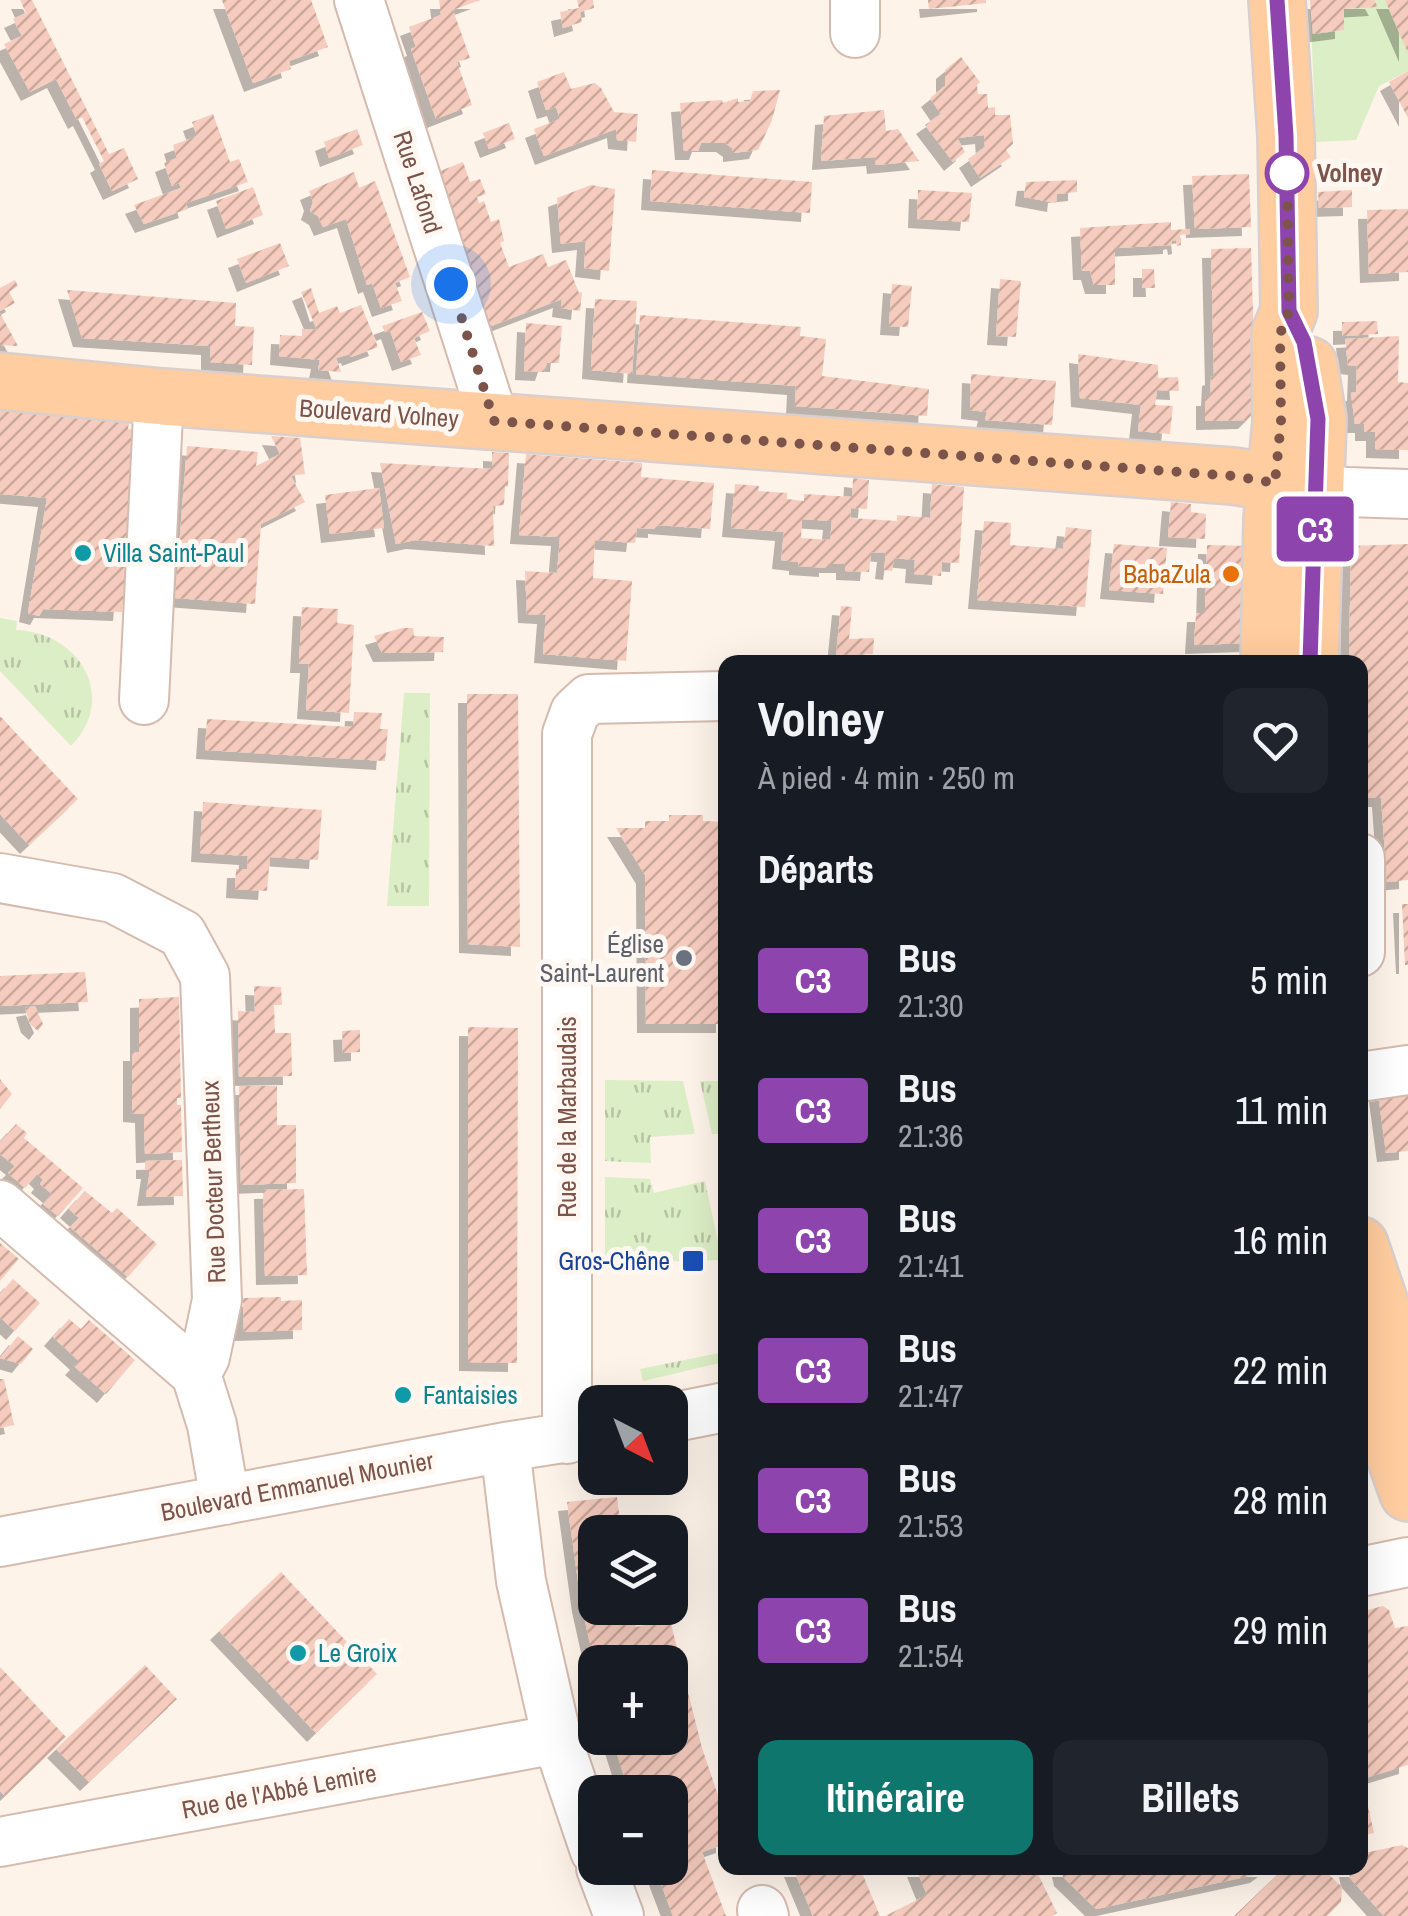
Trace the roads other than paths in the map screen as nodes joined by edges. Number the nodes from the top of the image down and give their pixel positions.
1 (359, 0) edge
2 (1277, 0) edge
3 (0, 381) edge
4 (162, 397) junction
5 (494, 421) junction
6 (1296, 486) junction
7 (1408, 494) edge
8 (1270, 655) edge
9 (1309, 655) edge
10 (718, 696) edge
11 (144, 700) dead end
12 (0, 878) edge
13 (1408, 1070) edge
14 (1368, 1076) edge
15 (0, 1205) edge
16 (1368, 1272) edge
17 (196, 1374) junction
18 (1368, 1380) edge
19 (580, 1385) edge
20 (1408, 1387) edge
21 (718, 1408) edge
22 (688, 1414) edge
23 (578, 1436) edge
24 (505, 1447) junction
25 (1405, 1476) edge
26 (224, 1500) junction
27 (0, 1542) edge
28 (1408, 1562) edge
29 (1368, 1570) edge
30 (557, 1739) junction
31 (578, 1801) edge
32 (0, 1842) edge
33 (607, 1885) edge
34 (619, 1916) edge

1 - 5 street, Rue Lafond
2 - 6 main road
3 - 4 main road, Boulevard Volney
4 - 5 main road, Boulevard Volney
4 - 11 street
5 - 6 main road, Boulevard Volney
6 - 7 street
6 - 8 main road
6 - 9 main road
10 - 19 street, Rue de la Marbaudais
12 - 17 street, Rue Docteur Bertheux
13 - 14 street
15 - 17 street
16 - 20 main road
17 - 26 street
18 - 25 main road
21 - 22 street
23 - 24 street, Boulevard Emmanuel Mounier
24 - 26 street, Boulevard Emmanuel Mounier
24 - 30 street
26 - 27 street, Boulevard Emmanuel Mounier
28 - 29 street
30 - 31 street
30 - 32 street, Rue de l'Abbé Lemire
33 - 34 street

